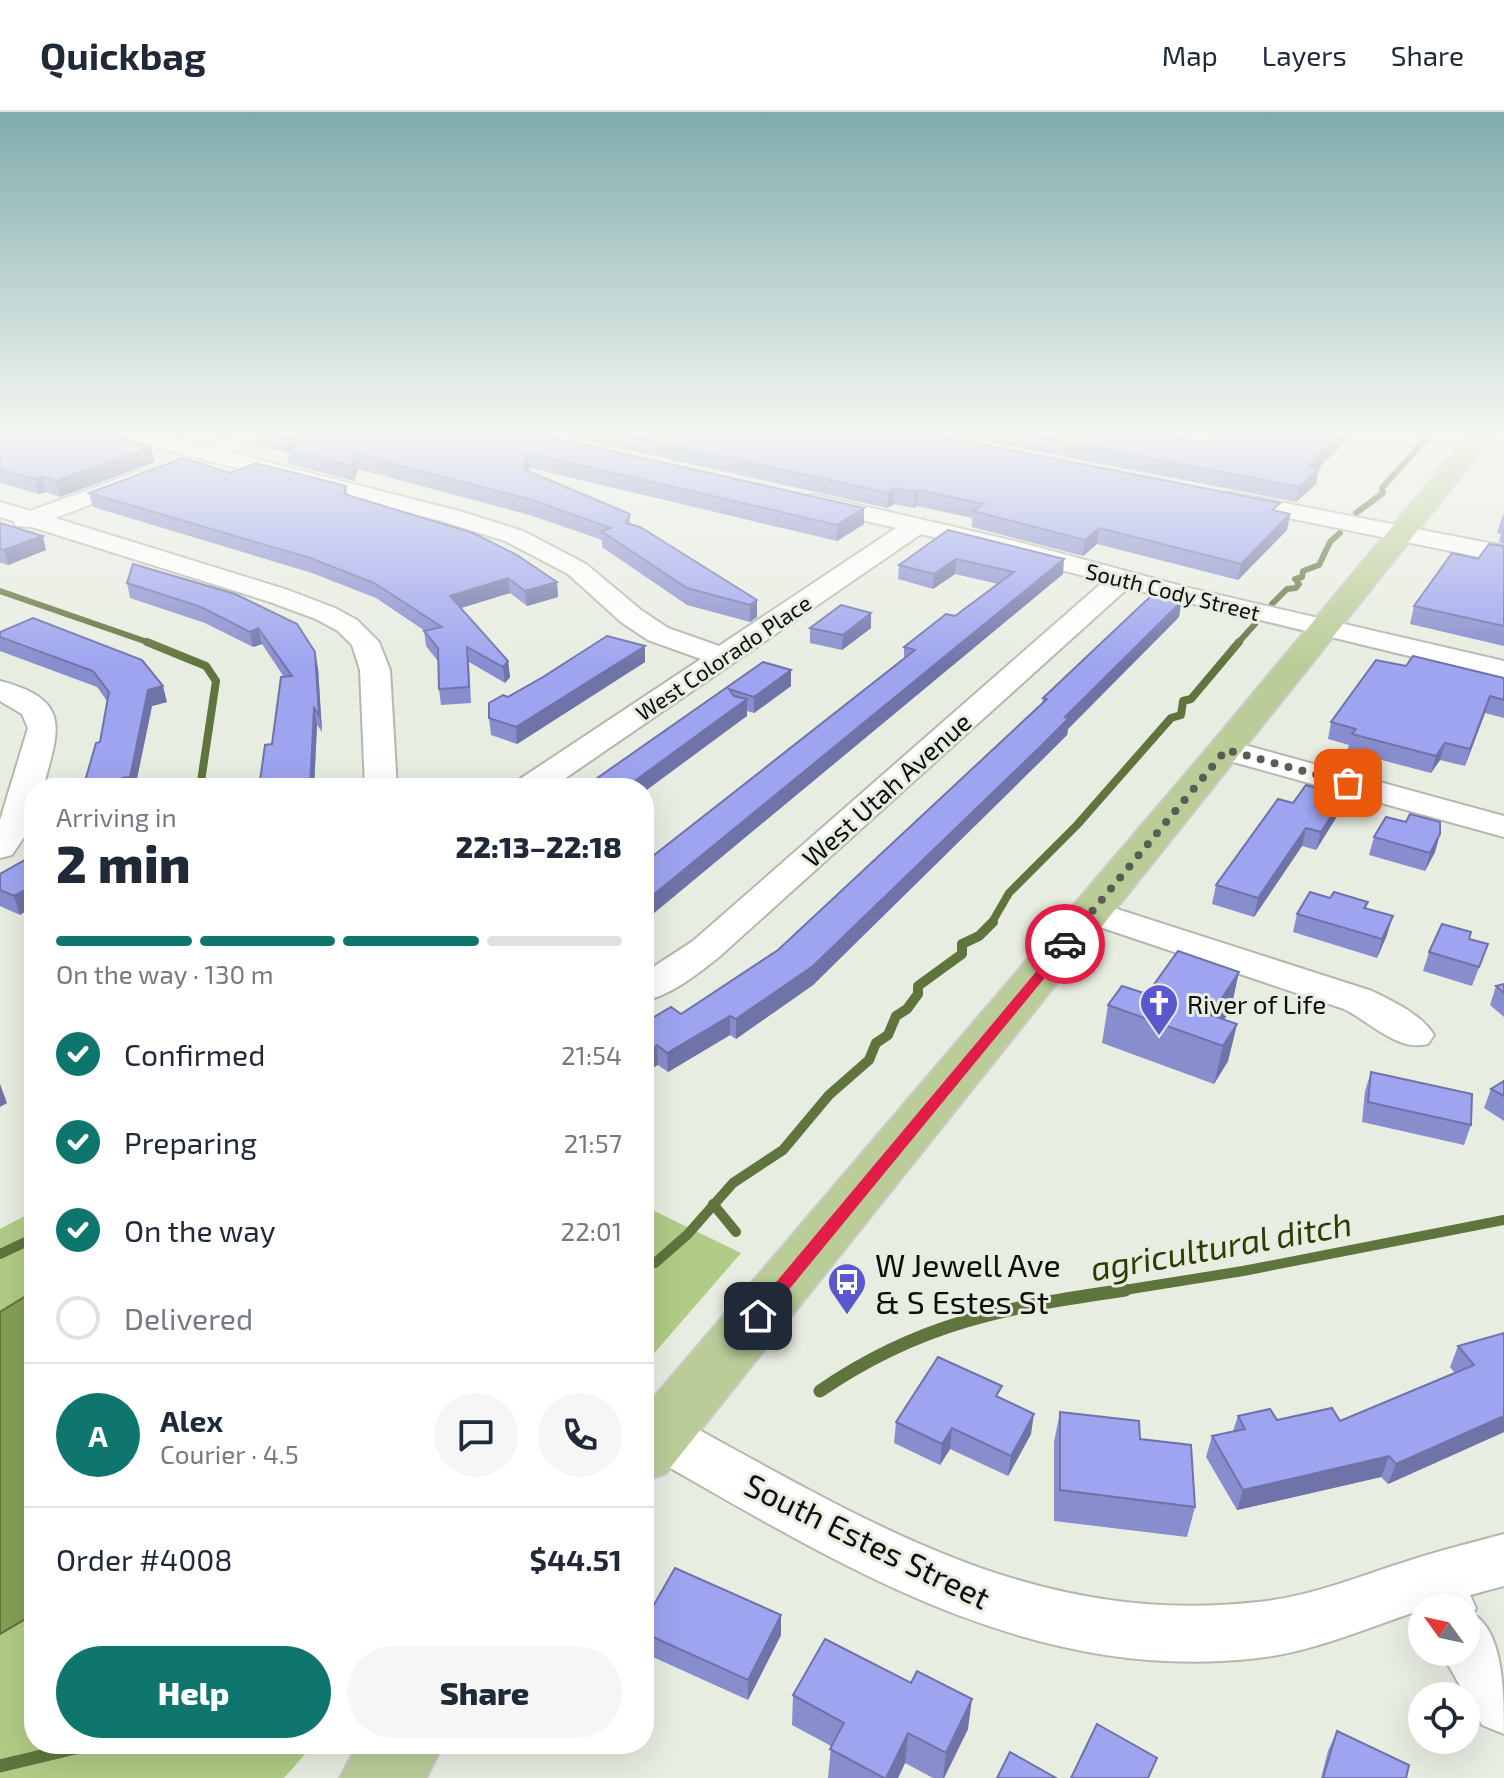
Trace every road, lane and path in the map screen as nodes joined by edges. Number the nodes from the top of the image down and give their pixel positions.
1 (3, 510) edge
2 (54, 510) edge
3 (426, 510) edge
4 (849, 510) edge
5 (1283, 510) edge
6 (1422, 510) edge
7 (32, 518) junction
8 (917, 525) junction
9 (0, 530) edge
10 (1403, 533) junction
11 (1504, 554) edge
12 (1122, 579) junction
13 (1325, 628) junction
14 (723, 657) junction
15 (1504, 670) edge
16 (12, 696) edge
17 (1226, 750) junction
18 (29, 778) edge
19 (381, 778) edge
20 (544, 778) edge
21 (24, 797) edge
22 (1504, 827) edge
23 (0, 848) edge
24 (1092, 912) junction
25 (654, 984) edge
26 (1414, 1035) dead end
27 (654, 1442) edge
28 (654, 1445) edge
29 (1504, 1560) edge
30 (1437, 1594) edge
31 (1408, 1599) edge
32 (1480, 1664) edge
33 (1504, 1704) edge
34 (398, 1754) edge
35 (378, 1778) edge

1 - 7 street
2 - 7 street
3 - 14 street
4 - 8 street, South Cody Street
5 - 10 street
6 - 10 main road
7 - 9 street
7 - 19 street
8 - 12 street, South Cody Street
8 - 14 street, West Colorado Place
10 - 11 street
10 - 13 main road
12 - 13 street, South Cody Street
12 - 25 street, West Utah Avenue
13 - 15 street, South Cody Street
13 - 17 main road
14 - 20 street, West Colorado Place
16 - 18 street
17 - 22 street
17 - 24 main road
21 - 23 street
24 - 26 street
24 - 27 main road
28 - 31 street, South Estes Street
29 - 30 street, South Estes Street
32 - 33 street
34 - 35 main road

